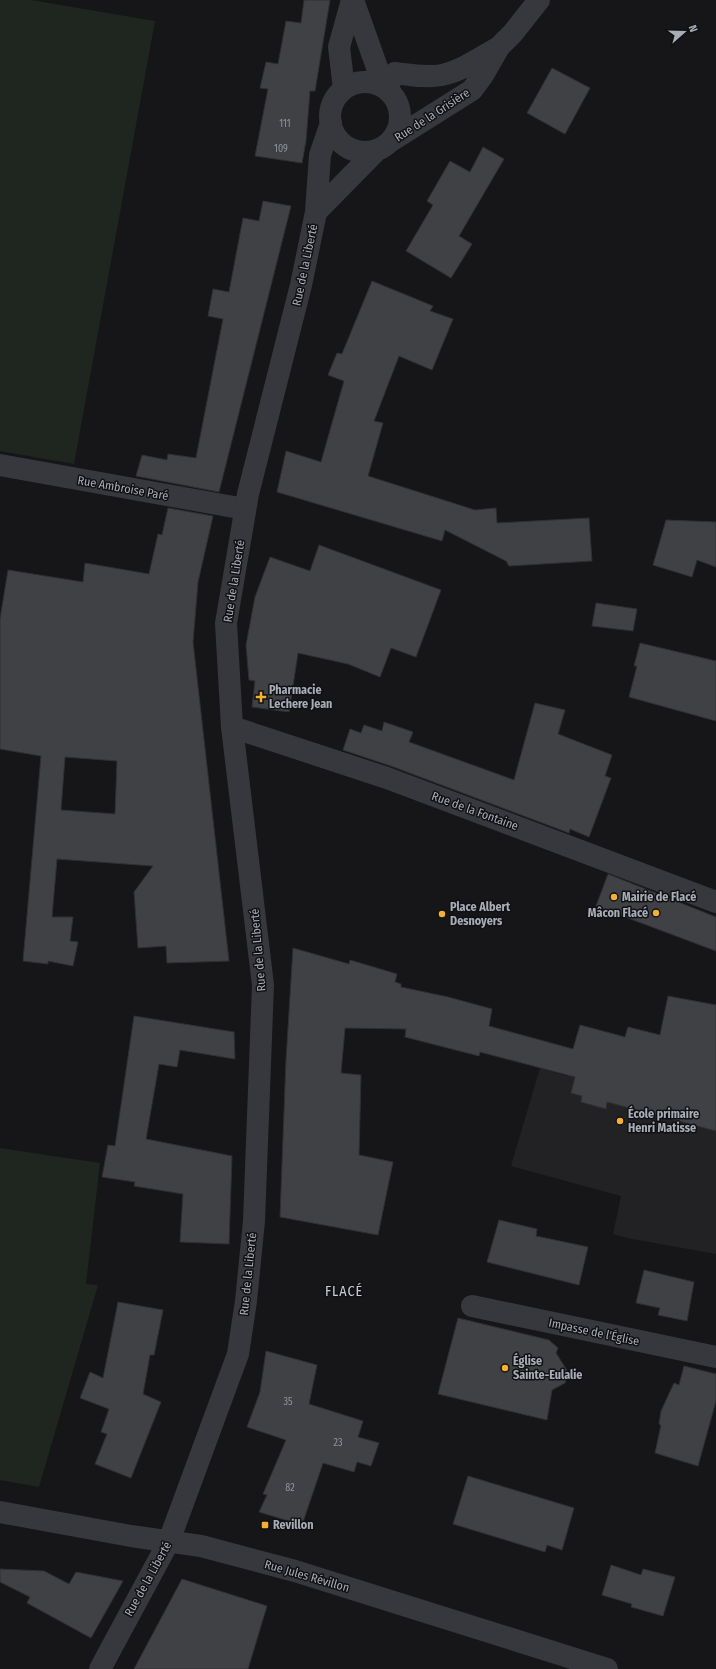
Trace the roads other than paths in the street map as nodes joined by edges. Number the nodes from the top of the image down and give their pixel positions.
1 (353, 0) edge
2 (539, 0) edge
3 (499, 47) junction
4 (385, 79) junction
5 (344, 89) junction
6 (331, 123) junction
7 (384, 146) junction
8 (316, 212) junction
9 (0, 465) edge
10 (245, 509) junction
11 (232, 727) junction
12 (716, 902) edge
13 (472, 1306) dead end
14 (716, 1357) edge
15 (0, 1512) edge
16 (169, 1541) junction
17 (100, 1669) edge
18 (607, 1669) edge

1 - 4 street
1 - 5 street
2 - 3 street, Rue de la Grisière
3 - 4 street, Rue de la Grisière
3 - 7 street, Rue de la Grisière
4 - 5 street
4 - 7 street
5 - 6 street
6 - 7 street
6 - 8 street, Rue de la Liberté
7 - 8 street, Rue de la Liberté
8 - 10 street, Rue de la Liberté
9 - 10 street, Rue Ambroise Paré
10 - 11 street, Rue de la Liberté
11 - 12 street, Rue de la Fontaine
11 - 16 street, Rue de la Liberté
13 - 14 street, Impasse de l'Église
15 - 16 street, Rue Jules Révillon
16 - 17 street, Rue de la Liberté
16 - 18 street, Rue Jules Révillon

